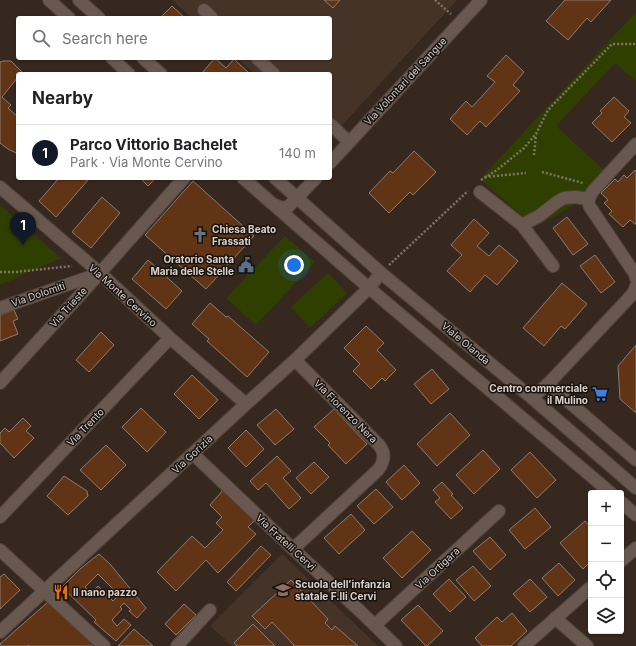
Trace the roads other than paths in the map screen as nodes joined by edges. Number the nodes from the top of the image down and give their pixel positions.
1 (50, 0) edge
2 (79, 0) edge
3 (481, 0) edge
4 (67, 16) edge
5 (97, 16) edge
6 (114, 60) edge
7 (145, 60) edge
8 (259, 60) edge
9 (127, 72) edge
10 (159, 72) edge
11 (272, 72) edge
12 (332, 126) edge
13 (349, 142) junction
14 (636, 144) edge
15 (332, 161) edge
16 (182, 180) edge
17 (245, 180) edge
18 (277, 180) edge
19 (314, 180) edge
20 (477, 186) road end
21 (0, 187) edge
22 (591, 195) junction
23 (297, 198) junction
24 (272, 203) junction
25 (522, 225) junction
26 (553, 266) dead end
27 (100, 273) junction
28 (381, 273) junction
29 (636, 278) edge
30 (636, 286) edge
31 (369, 288) junction
32 (0, 308) edge
33 (170, 338) junction
34 (296, 360) junction
35 (0, 383) edge
36 (548, 384) junction
37 (532, 398) junction
38 (246, 404) junction
39 (193, 454) junction
40 (636, 460) edge
41 (636, 488) edge
42 (607, 490) edge
43 (624, 504) edge
44 (498, 510) dead end
45 (636, 514) edge
46 (0, 517) edge
47 (636, 548) edge
48 (293, 549) junction
49 (0, 550) edge
50 (624, 558) edge
51 (588, 590) edge
52 (45, 592) junction
53 (210, 610) dead end
54 (555, 618) junction
55 (375, 625) junction
56 (0, 632) edge
57 (104, 646) edge
58 (177, 646) edge
59 (396, 646) edge
60 (524, 646) edge
61 (587, 646) edge

1 - 4 street
2 - 5 street
3 - 13 street, Via Volontari del Sangue
6 - 9 street
7 - 10 street
8 - 11 street
12 - 13 street
13 - 15 street, Via Volontari del Sangue
14 - 22 street
16 - 27 street, Via Trieste
17 - 24 street, Viale Olanda
18 - 23 street, Viale Olanda
19 - 23 street
20 - 25 street
21 - 27 street, Via Monte Cervino
22 - 25 street
22 - 29 street
23 - 24 street
23 - 28 street, Viale Olanda
24 - 31 street, Viale Olanda
25 - 26 street
27 - 32 street, Via Dolomiti
27 - 33 street, Via Monte Cervino
27 - 35 street, Via Trieste
28 - 31 street, Via Gorizia
28 - 37 street, Viale Olanda
30 - 36 street
31 - 34 street, Via Gorizia
31 - 42 street, Viale Olanda
33 - 38 street, Via Monte Cervino
33 - 46 street, Via Trento
34 - 38 street, Via Gorizia
34 - 48 street, Via Fiorenzo Nera
36 - 37 street
36 - 40 street
37 - 41 street, Viale Olanda
38 - 39 street, Via Gorizia
39 - 48 street, Via Fratelli Cervi
39 - 52 street, Via Gorizia
43 - 45 street
44 - 55 street, Via Ortigara
47 - 50 street
48 - 55 street, Via Fratelli Cervi
49 - 52 street
51 - 54 street
52 - 56 street, Via Gorizia
52 - 57 street
53 - 58 street
54 - 60 street
54 - 61 street
55 - 59 street, Via Fratelli Cervi

